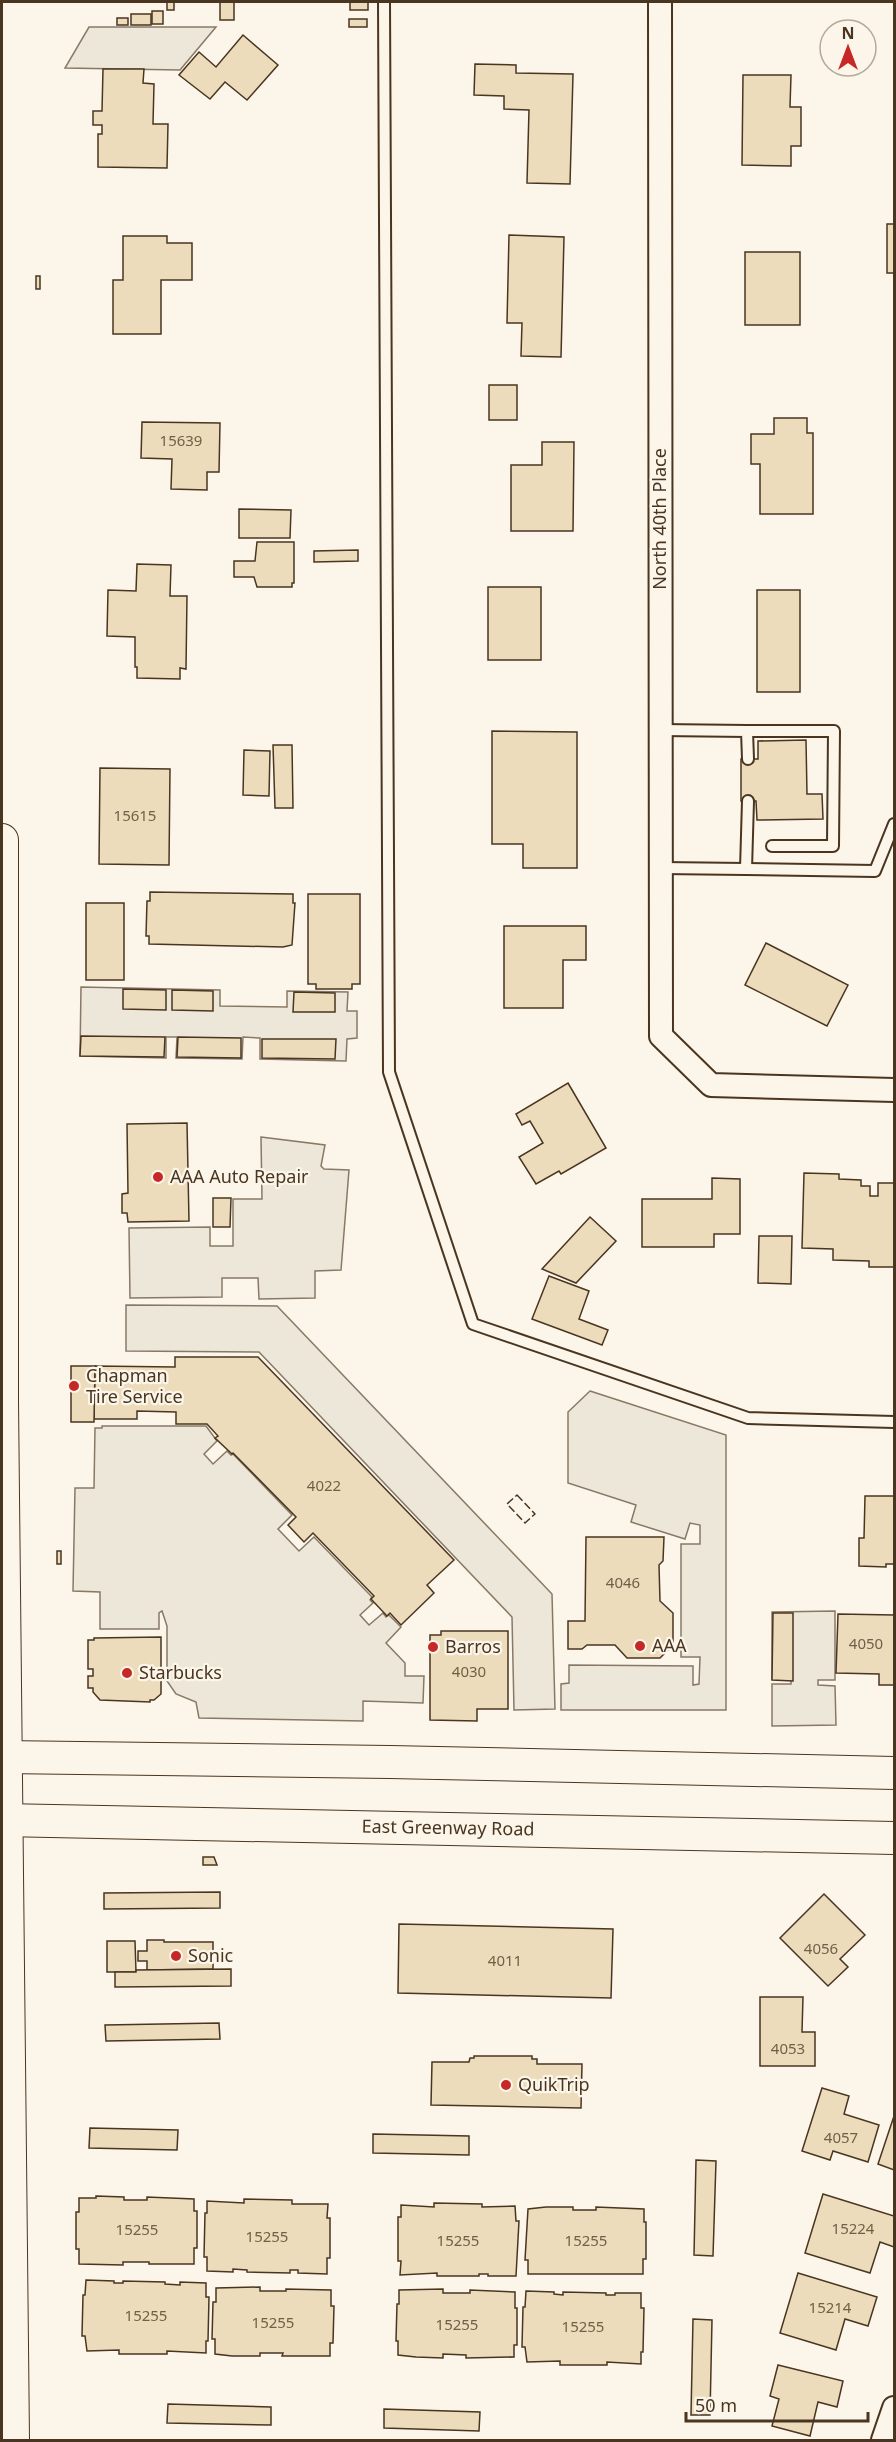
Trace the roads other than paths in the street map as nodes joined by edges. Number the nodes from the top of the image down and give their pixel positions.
1 (384, 2) edge
2 (660, 2) edge
3 (661, 730) junction
4 (747, 731) junction
5 (748, 759) dead end
6 (748, 801) dead end
7 (894, 824) edge
8 (2, 840) edge
9 (772, 846) dead end
10 (661, 868) junction
11 (746, 869) junction
12 (2, 907) edge
13 (894, 1090) edge
14 (894, 1422) edge
15 (3, 1598) edge
16 (4, 1758) edge
17 (894, 1773) edge
18 (4, 1820) edge
19 (894, 1838) edge
20 (894, 2408) edge
21 (13, 2440) edge
22 (883, 2440) edge

1 - 14 lane
2 - 3 street, North 40th Place
3 - 4 lane
3 - 10 street, North 40th Place
4 - 5 lane
4 - 9 lane
6 - 11 lane
7 - 11 lane
8 - 12 main road
10 - 11 lane
10 - 13 street, North 40th Place
12 - 15 main road
15 - 16 main road
16 - 17 main road
16 - 18 main road
18 - 19 main road, East Greenway Road
18 - 21 main road
20 - 22 street

